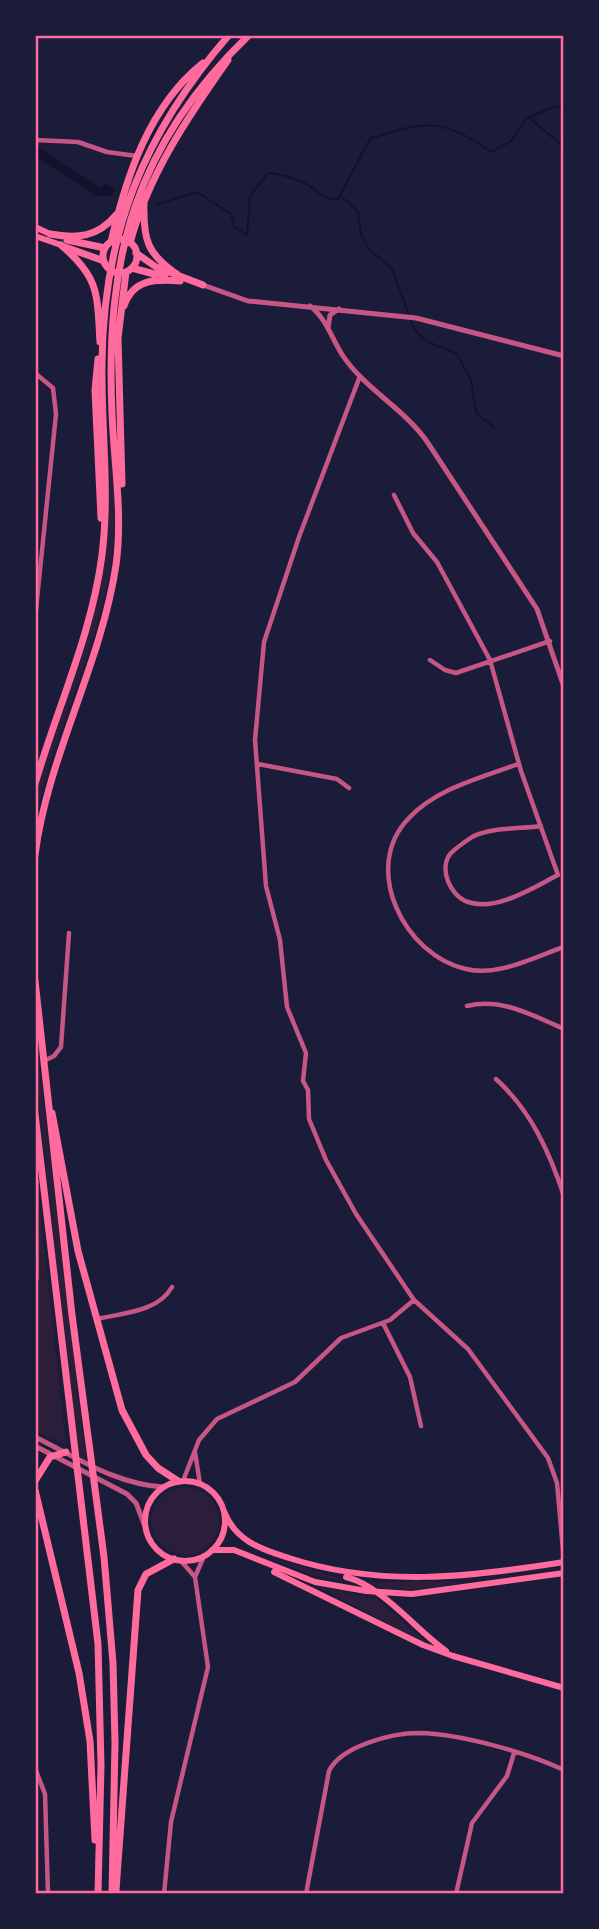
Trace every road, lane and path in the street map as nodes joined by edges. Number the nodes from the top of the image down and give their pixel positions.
1 (229, 35) edge
2 (249, 35) edge
3 (238, 46) junction
4 (209, 58) junction
5 (35, 140) edge
6 (159, 141) junction
7 (138, 156) junction
8 (145, 195) junction
9 (118, 212) junction
10 (35, 228) edge
11 (50, 234) junction
12 (35, 236) edge
13 (130, 243) junction
14 (61, 245) junction
15 (108, 245) junction
16 (136, 253) junction
17 (105, 264) junction
18 (129, 270) junction
19 (179, 278) junction
20 (204, 285) joint
21 (310, 306) junction
22 (341, 309) junction
23 (119, 320) junction
24 (329, 331) junction
25 (104, 341) junction
26 (564, 356) edge
27 (35, 373) edge
28 (360, 376) junction
29 (394, 495) dead end
30 (116, 565) junction
31 (35, 619) edge
32 (550, 640) junction
33 (430, 660) dead end
34 (490, 660) junction
35 (564, 687) edge
36 (258, 764) junction
37 (519, 764) junction
38 (35, 784) edge
39 (349, 788) dead end
40 (541, 826) junction
41 (35, 855) edge
42 (561, 875) edge
43 (69, 933) dead end
44 (564, 947) edge
45 (35, 981) edge
46 (467, 1006) dead end
47 (564, 1029) edge
48 (43, 1061) junction
49 (496, 1079) dead end
50 (47, 1093) junction
51 (35, 1114) edge
52 (35, 1181) edge
53 (564, 1196) edge
54 (35, 1279) edge
55 (172, 1287) dead end
56 (414, 1300) junction
57 (96, 1319) junction
58 (383, 1323) junction
59 (421, 1426) dead end
60 (35, 1437) edge
61 (35, 1446) edge
62 (195, 1451) junction
63 (67, 1452) junction
64 (53, 1455) junction
65 (35, 1480) edge
66 (180, 1481) junction
67 (200, 1484) junction
68 (163, 1488) junction
69 (35, 1490) edge
70 (223, 1511) junction
71 (146, 1529) junction
72 (212, 1550) junction
73 (204, 1556) junction
74 (248, 1557) junction
75 (177, 1560) junction
76 (298, 1561) junction
77 (564, 1561) edge
78 (564, 1573) edge
79 (195, 1577) junction
80 (378, 1591) junction
81 (453, 1656) junction
82 (564, 1688) edge
83 (514, 1753) junction
84 (35, 1768) edge
85 (564, 1770) edge
86 (97, 1882) junction
87 (48, 1894) edge
88 (97, 1894) edge
89 (114, 1894) edge
90 (164, 1894) edge
91 (306, 1894) edge
92 (456, 1894) edge

1 - 4 highway
2 - 3 highway
3 - 6 highway
3 - 8 highway
4 - 6 highway
4 - 7 highway
5 - 7 street
6 - 25 highway
7 - 9 highway
8 - 13 highway
8 - 19 highway
9 - 11 highway
9 - 15 highway
10 - 11 main road
11 - 15 highway
12 - 14 main road
13 - 15 highway
13 - 16 highway
14 - 17 highway
14 - 25 highway
15 - 17 highway
16 - 18 highway
16 - 19 highway
17 - 18 highway
17 - 25 highway
18 - 19 highway
18 - 23 highway
19 - 20 highway
19 - 23 highway
20 - 21 street
21 - 22 street
21 - 24 street
22 - 24 street
22 - 26 street
23 - 30 highway
24 - 28 street
25 - 30 highway
25 - 38 highway
27 - 31 street
28 - 32 street
28 - 36 street
29 - 34 street
30 - 41 highway
32 - 34 street
32 - 35 street
33 - 34 street
34 - 37 street
36 - 39 street
36 - 56 street
37 - 40 street
37 - 44 street
40 - 42 street
40 - 42 street
43 - 48 street
45 - 48 highway
46 - 47 street
48 - 50 highway
49 - 53 street
50 - 57 highway
50 - 89 highway
51 - 86 highway
52 - 54 highway
55 - 57 street
56 - 58 street
56 - 77 street
57 - 66 highway
58 - 59 street
58 - 62 street
60 - 63 street
61 - 64 street
62 - 66 street
62 - 67 street
63 - 64 highway
63 - 68 street
64 - 65 highway
64 - 71 street
66 - 67 main road
66 - 68 main road
67 - 70 main road
68 - 71 main road
69 - 86 highway
70 - 72 main road
70 - 76 main road
71 - 75 main road
72 - 73 main road
72 - 74 main road
73 - 75 main road
73 - 79 street
74 - 80 main road
74 - 81 main road
75 - 79 street
75 - 89 highway
76 - 77 main road
76 - 80 main road
78 - 80 main road
79 - 90 street
80 - 81 main road
81 - 82 main road
83 - 85 street
83 - 91 street
83 - 92 street
84 - 87 street
86 - 88 highway

